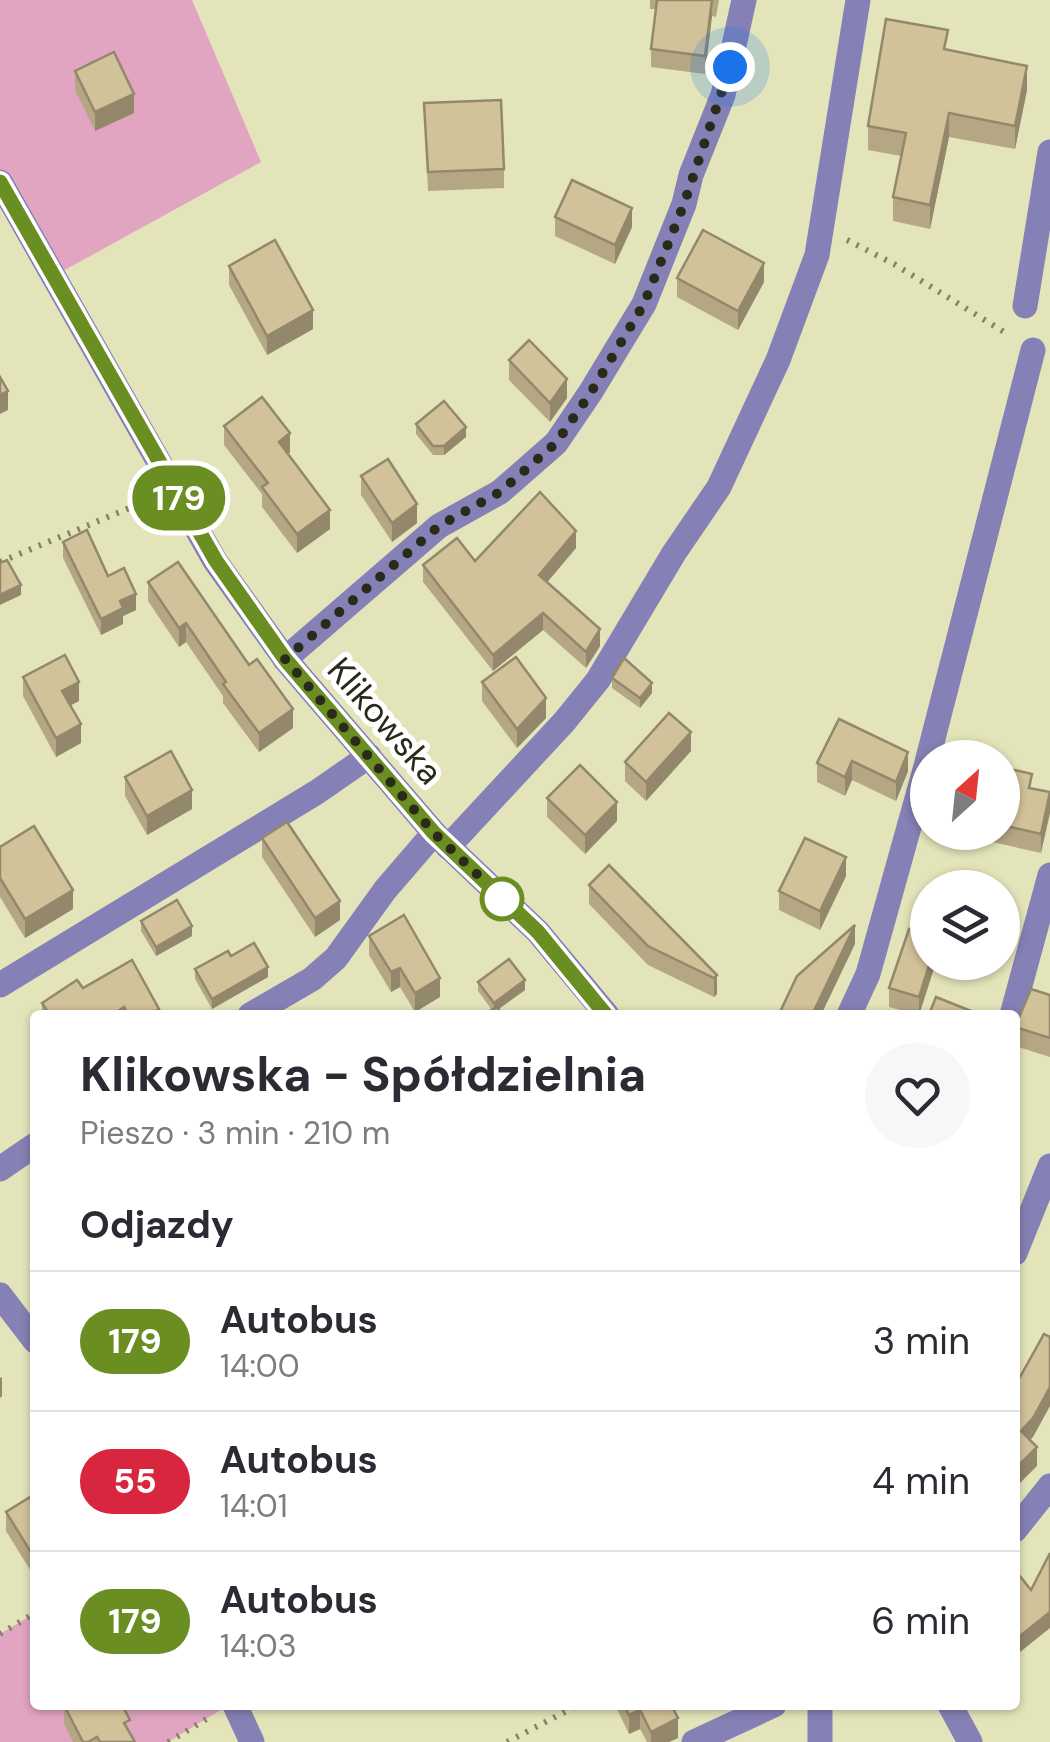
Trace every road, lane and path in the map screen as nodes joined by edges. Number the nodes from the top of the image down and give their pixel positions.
1 (744, 0) edge
2 (858, 0) edge
3 (1050, 152) edge
4 (0, 182) edge
5 (820, 226) junction
6 (1025, 306) dead end
7 (1033, 350) joint
8 (174, 490) junction
9 (0, 562) edge
10 (285, 659) junction
11 (933, 740) edge
12 (369, 756) junction
13 (910, 823) edge
14 (441, 840) junction
15 (1050, 875) edge
16 (0, 985) edge
17 (259, 1010) edge
18 (602, 1010) edge
19 (851, 1010) edge
20 (1013, 1010) edge
21 (30, 1149) edge
22 (1050, 1166) edge
23 (0, 1169) edge
24 (1020, 1241) edge
25 (0, 1295) edge
26 (30, 1335) edge
27 (1050, 1486) edge
28 (1020, 1524) edge
29 (30, 1616) edge
30 (0, 1634) edge
31 (225, 1710) edge
32 (568, 1710) edge
33 (763, 1710) edge
34 (820, 1710) edge
35 (953, 1710) edge
36 (168, 1742) edge
37 (252, 1742) edge
38 (507, 1742) edge
39 (694, 1742) edge
40 (820, 1742) edge
41 (970, 1742) edge

1 - 10 street
2 - 5 street
3 - 6 street
4 - 8 street, Klikowska
5 - 7 path
5 - 14 street
7 - 11 street
8 - 9 path
8 - 10 street, Klikowska
10 - 12 street, Klikowska
12 - 14 street, Klikowska
12 - 16 street
13 - 19 street
14 - 17 street
14 - 18 street, Klikowska
15 - 20 street
21 - 23 street
22 - 24 street
25 - 26 street
27 - 28 street
29 - 30 path
31 - 36 path
31 - 37 street
32 - 38 path
33 - 39 street
34 - 40 street
35 - 41 street

